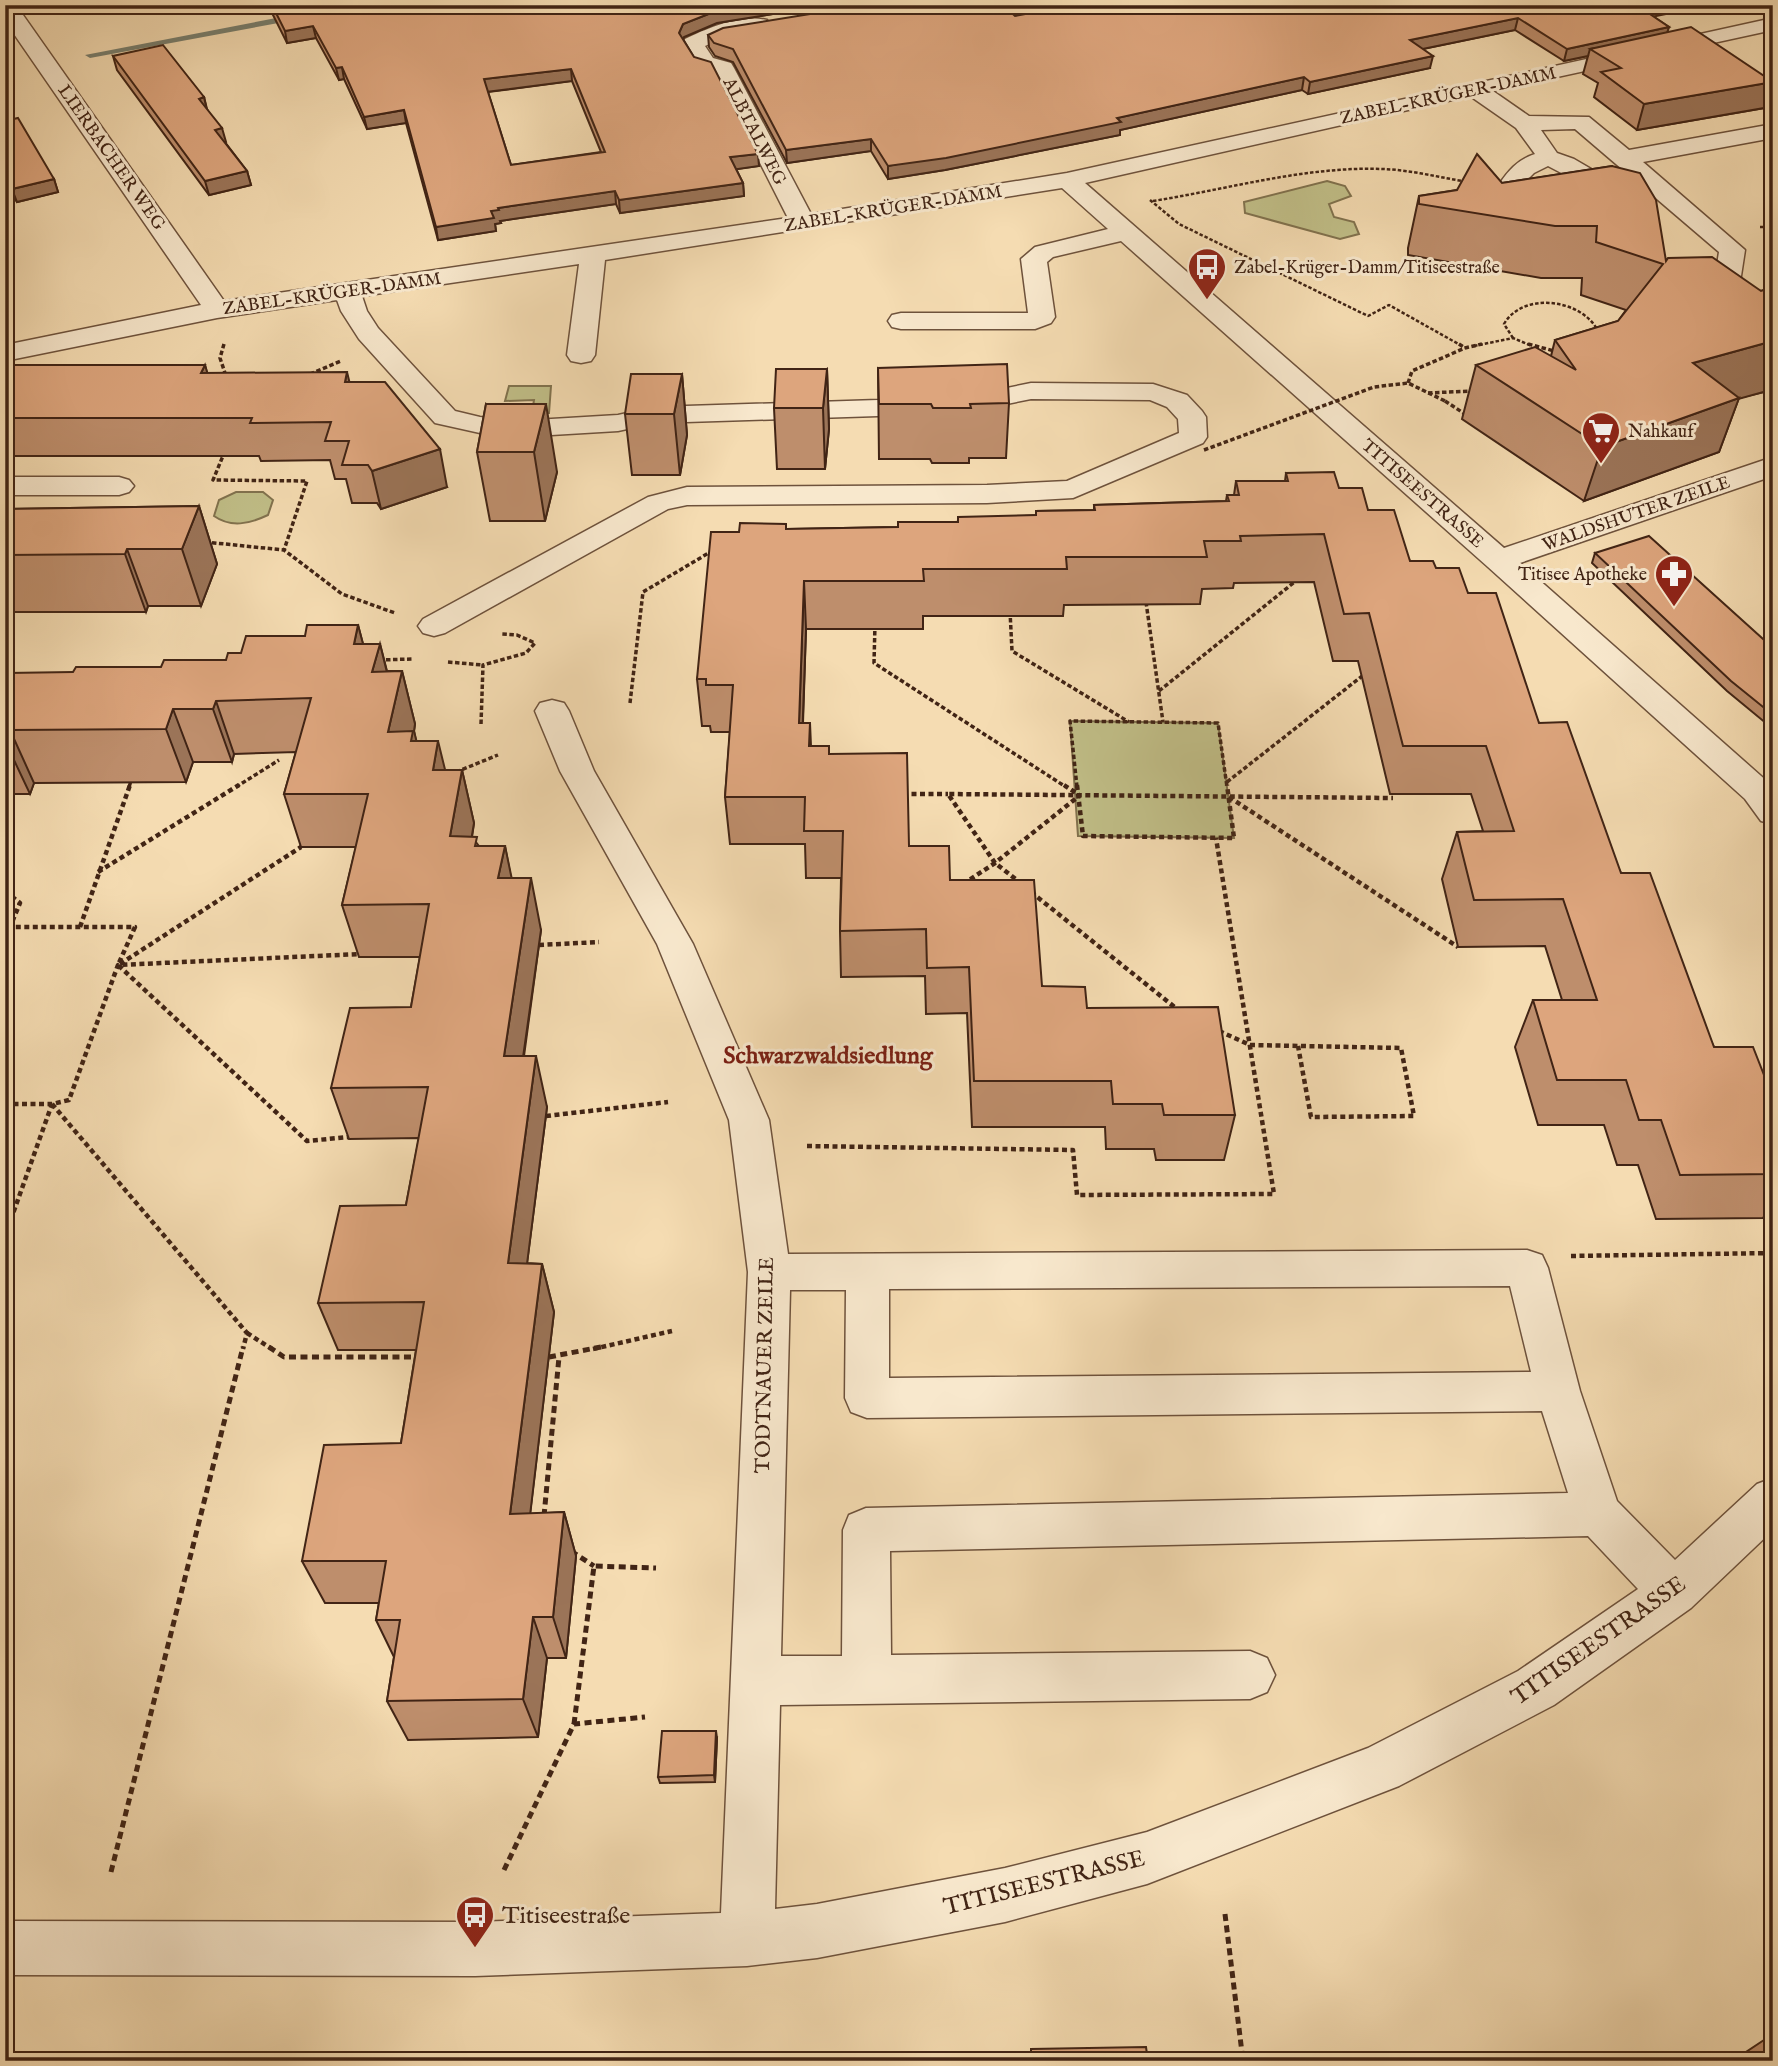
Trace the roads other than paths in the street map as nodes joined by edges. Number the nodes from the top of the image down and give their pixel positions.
1 (5, 5) edge
2 (783, 22) edge
3 (1773, 24) edge
4 (1474, 88) junction
5 (1524, 123) junction
6 (1773, 131) edge
7 (1549, 158) junction
8 (1624, 158) junction
9 (1068, 180) junction
10 (803, 223) junction
11 (1128, 232) junction
12 (593, 254) junction
13 (347, 290) junction
14 (1724, 302) edge
15 (226, 308) junction
16 (901, 321) dead end
17 (5, 353) edge
18 (581, 355) dead end
19 (1773, 467) edge
20 (5, 486) edge
21 (119, 486) dead end
22 (1499, 560) junction
23 (434, 626) dead end
24 (552, 711) dead end
25 (1773, 812) edge
26 (769, 1272) junction
27 (868, 1272) junction
28 (1558, 1391) junction
29 (1773, 1499) edge
30 (1598, 1514) junction
31 (1674, 1592) junction
32 (1250, 1675) dead end
33 (867, 1680) junction
34 (755, 1681) junction
35 (747, 1939) junction
36 (5, 1948) edge

1 - 15 street, LIERBACHER WEG
2 - 10 street, ALBTALWEG
3 - 4 street, ZABEL-KRÜGER-DAMM
4 - 5 street
4 - 9 street, ZABEL-KRÜGER-DAMM
5 - 7 street
5 - 8 street
6 - 8 street
7 - 7 street
8 - 14 street
9 - 10 street, ZABEL-KRÜGER-DAMM
9 - 11 street, TITISEESTRASSE
10 - 12 street, ZABEL-KRÜGER-DAMM
11 - 16 street
11 - 22 street, TITISEESTRASSE
12 - 13 street, ZABEL-KRÜGER-DAMM
12 - 18 street
13 - 15 street, ZABEL-KRÜGER-DAMM
13 - 23 street
15 - 17 street, ZABEL-KRÜGER-DAMM
19 - 22 street, WALDSHUTER ZEILE
20 - 21 street
22 - 25 street, TITISEESTRASSE
24 - 26 street, TODTNAUER ZEILE
26 - 27 street
26 - 34 street, TODTNAUER ZEILE
27 - 28 street
27 - 28 street
28 - 30 street
29 - 31 street, TITISEESTRASSE
30 - 31 street
30 - 33 street
31 - 35 street, TITISEESTRASSE
32 - 33 street
33 - 34 street
34 - 35 street, TODTNAUER ZEILE
35 - 36 street, TITISEESTRASSE

